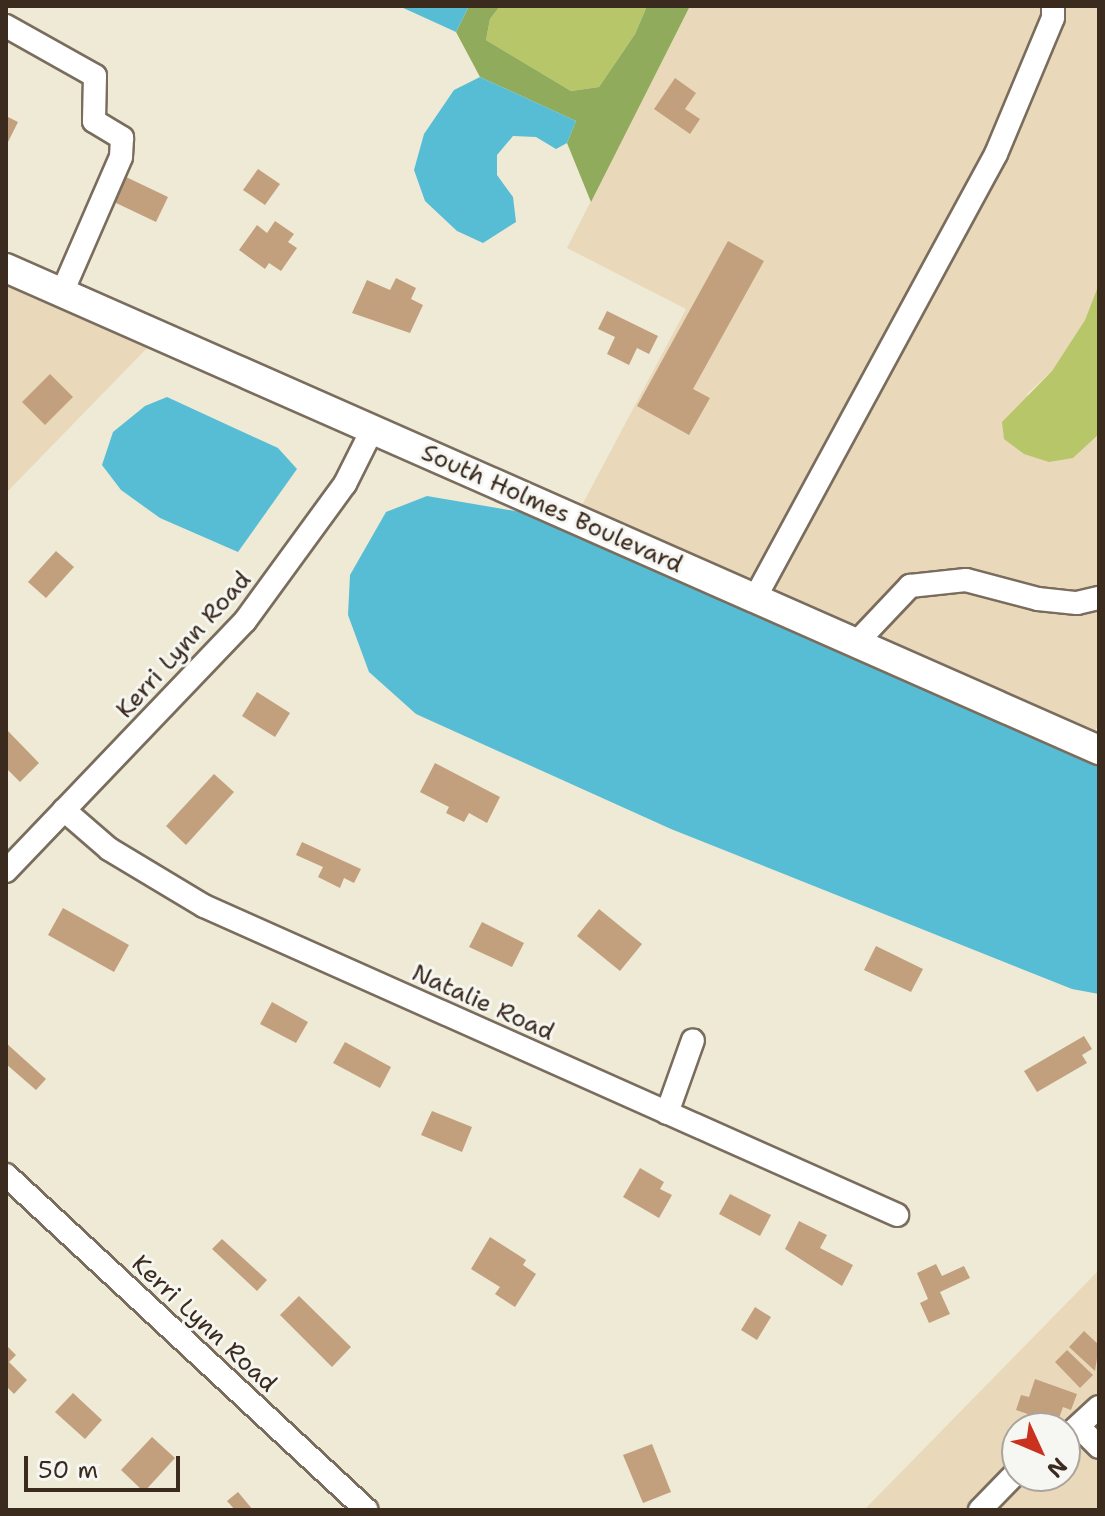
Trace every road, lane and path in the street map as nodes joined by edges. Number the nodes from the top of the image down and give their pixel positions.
1 (1053, 6) edge
2 (6, 26) edge
3 (6, 268) edge
4 (62, 293) junction
5 (372, 430) junction
6 (755, 598) junction
7 (1099, 598) edge
8 (856, 643) junction
9 (1099, 750) edge
10 (64, 810) junction
11 (6, 871) edge
12 (693, 1040) dead end
13 (667, 1113) junction
14 (6, 1175) edge
15 (897, 1215) dead end
16 (1099, 1407) edge
17 (1081, 1424) edge
18 (1081, 1437) edge
19 (1099, 1447) edge
20 (1001, 1488) edge
21 (366, 1510) edge
22 (980, 1510) edge

1 - 6 street
2 - 4 street
3 - 4 main road, South Holmes Boulevard
4 - 5 main road, South Holmes Boulevard
5 - 6 main road, South Holmes Boulevard
5 - 10 street, Kerri Lynn Road
6 - 8 main road, South Holmes Boulevard
7 - 8 street
8 - 9 main road, South Holmes Boulevard
10 - 11 street, Kerri Lynn Road
10 - 13 street, Natalie Road
12 - 13 street
13 - 15 street, Natalie Road
14 - 21 street, Kerri Lynn Road
16 - 17 street
18 - 19 street
20 - 22 street

